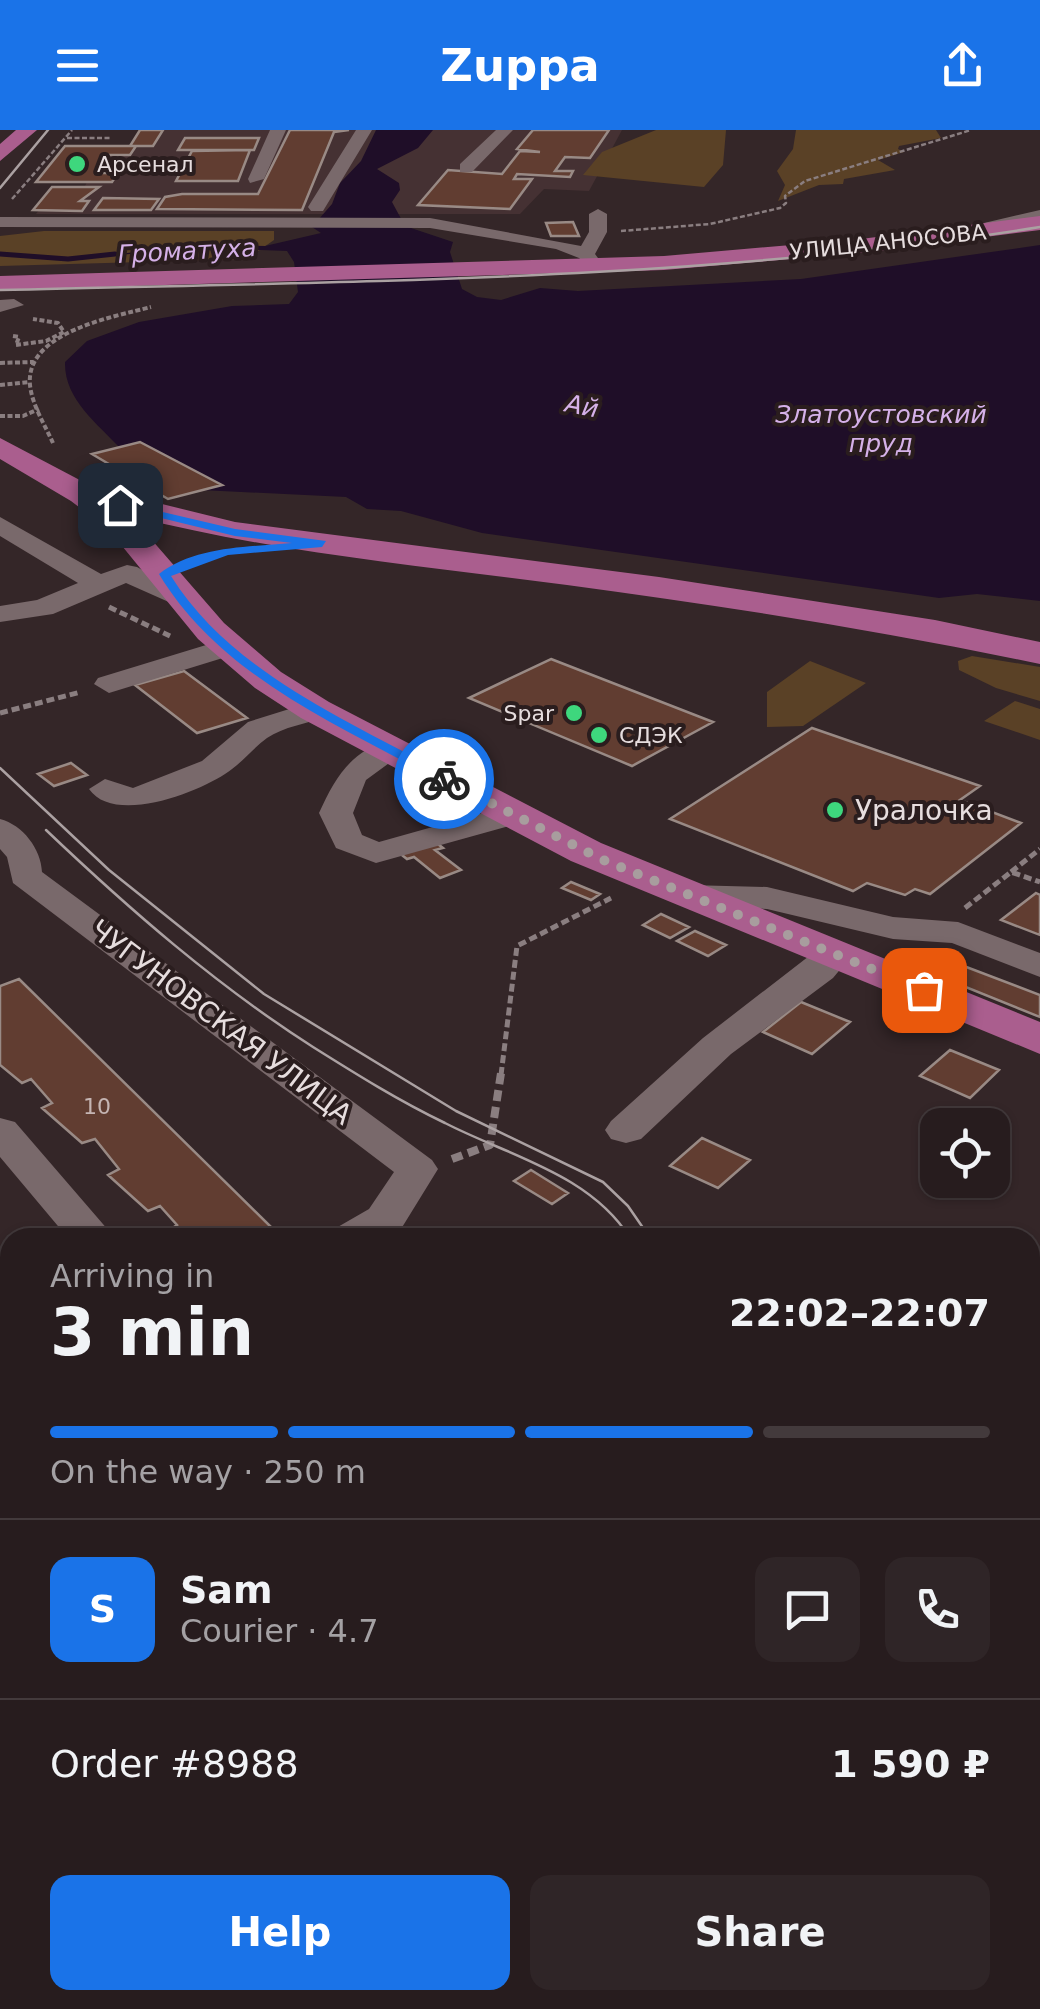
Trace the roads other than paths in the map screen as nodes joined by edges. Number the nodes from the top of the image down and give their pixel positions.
1 (27, 130) edge
2 (278, 130) edge
3 (364, 130) edge
4 (505, 130) edge
5 (0, 155) edge
6 (466, 168) dead end
7 (256, 178) dead end
8 (317, 206) dead end
9 (598, 214) dead end
10 (1040, 215) edge
11 (0, 222) edge
12 (1040, 223) edge
13 (954, 236) junction
14 (590, 253) junction
15 (0, 284) edge
16 (0, 447) edge
17 (82, 494) junction
18 (0, 525) edge
19 (322, 544) junction
20 (100, 586) junction
21 (173, 587) junction
22 (0, 614) edge
23 (229, 647) junction
24 (1040, 653) edge
25 (108, 684) road end
26 (315, 710) junction
27 (391, 750) junction
28 (105, 789) dead end
29 (511, 815) junction
30 (0, 830) edge
31 (12, 872) edge
32 (689, 896) junction
33 (835, 954) junction
34 (1040, 966) edge
35 (1040, 1039) edge
36 (626, 1130) dead end
37 (0, 1131) edge
38 (84, 1228) edge
39 (370, 1228) edge

1 - 5 main road
2 - 7 street
3 - 8 street
4 - 6 street
9 - 14 street
10 - 13 street
11 - 14 street
12 - 13 main road, УЛИЦА АНОСОВА
13 - 14 main road, УЛИЦА АНОСОВА
14 - 15 main road, УЛИЦА АНОСОВА
16 - 17 main road
17 - 19 main road
17 - 21 main road
18 - 20 street
19 - 21 main road
19 - 24 main road
20 - 21 street
20 - 22 street
21 - 23 main road
23 - 25 street
23 - 26 main road
26 - 27 main road
26 - 28 street
27 - 29 main road
27 - 29 street
29 - 32 main road
30 - 31 street, ЧУГУНОВСКАЯ УЛИЦА
31 - 39 street, ЧУГУНОВСКАЯ УЛИЦА
32 - 33 main road
32 - 34 street
33 - 35 main road
33 - 36 street
37 - 38 street

